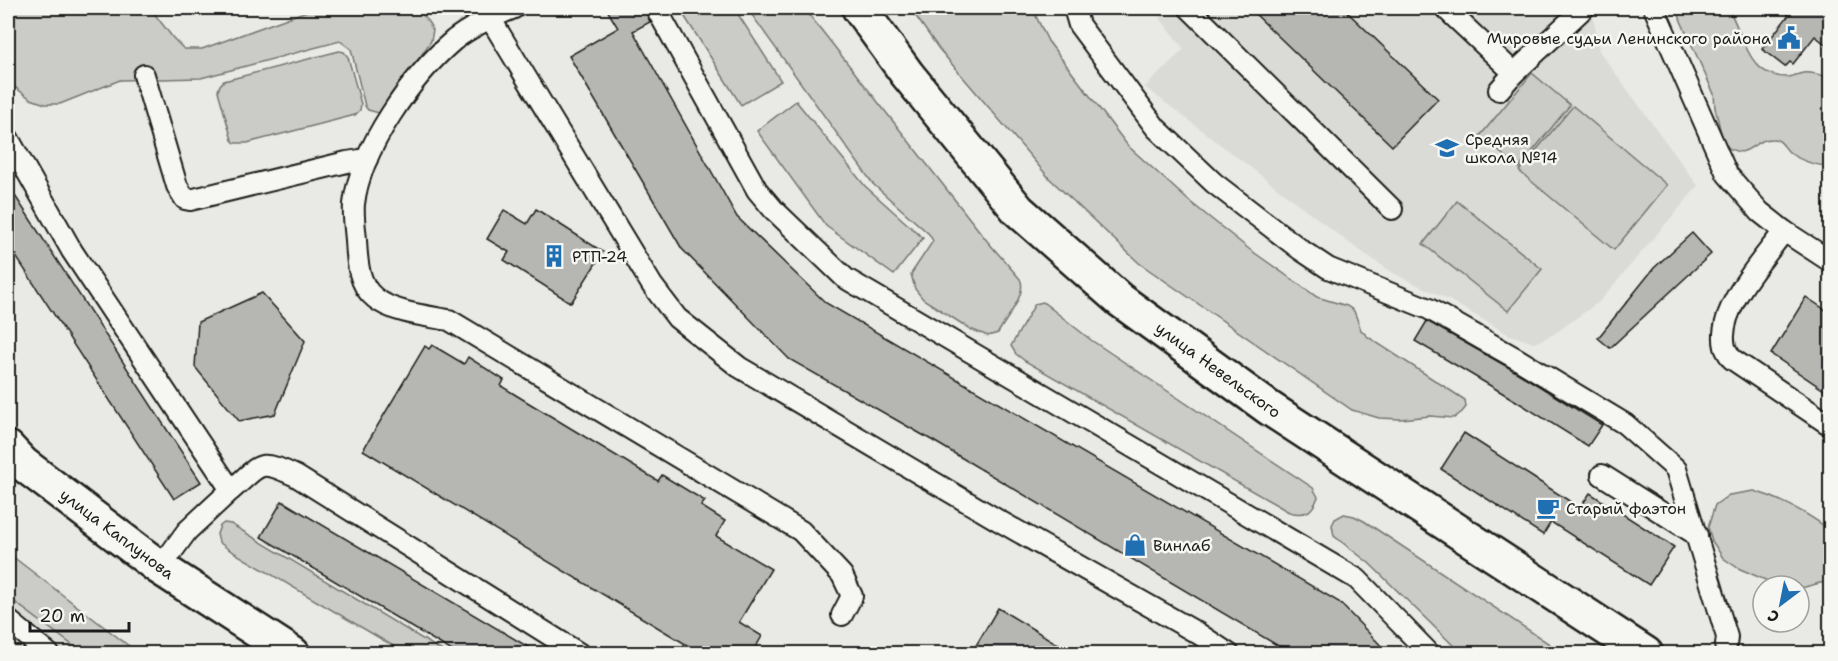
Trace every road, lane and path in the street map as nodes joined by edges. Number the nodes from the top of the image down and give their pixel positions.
1 (514, 8) edge
2 (656, 8) edge
3 (859, 8) edge
4 (1074, 8) edge
5 (1189, 8) edge
6 (1445, 8) edge
7 (1584, 8) edge
8 (1654, 8) edge
9 (488, 13) edge
10 (1514, 73) junction
11 (144, 75) dead end
12 (1499, 90) dead end
13 (8, 138) edge
14 (367, 159) junction
15 (1392, 209) dead end
16 (1784, 231) junction
17 (1830, 261) edge
18 (1830, 425) edge
19 (8, 448) edge
20 (1602, 475) dead end
21 (231, 490) junction
22 (1697, 535) junction
23 (160, 567) junction
24 (842, 615) dead end
25 (8, 620) edge
26 (49, 654) edge
27 (293, 654) edge
28 (580, 654) edge
29 (1229, 654) edge
30 (1430, 654) edge
31 (1646, 654) edge
32 (1725, 654) edge

1 - 9 lane
2 - 30 lane
3 - 31 main road, улица Невельского
4 - 22 lane
5 - 15 lane
6 - 10 lane
7 - 10 lane
8 - 16 lane
9 - 14 lane
9 - 29 lane
10 - 12 lane
11 - 14 lane
13 - 21 lane
14 - 24 lane
16 - 17 lane
16 - 18 lane
19 - 23 main road, улица Каплунова
20 - 22 lane
21 - 23 lane
21 - 28 lane
22 - 32 lane
23 - 27 main road, улица Каплунова
25 - 26 lane

